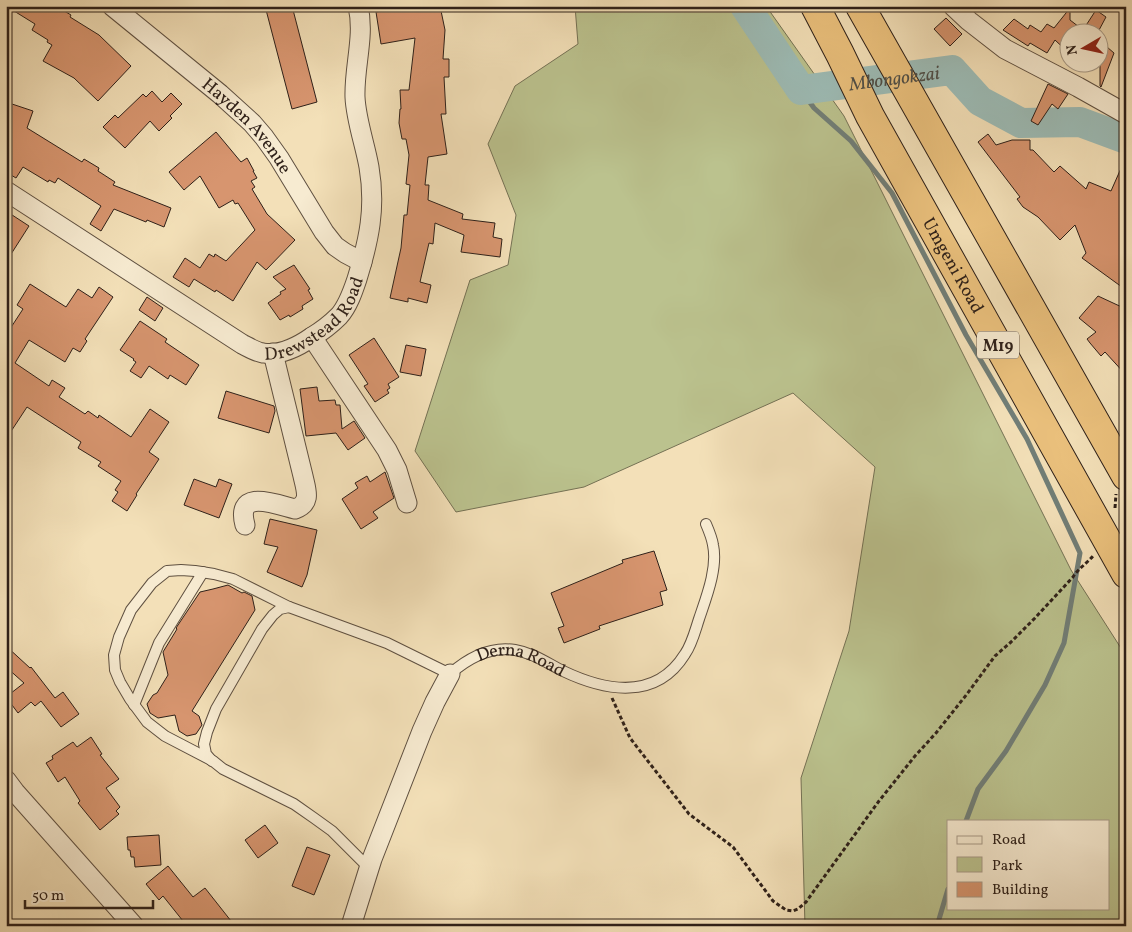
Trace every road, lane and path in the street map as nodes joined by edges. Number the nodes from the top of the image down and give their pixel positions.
1 (112, 6) edge
2 (358, 6) edge
3 (815, 6) edge
4 (860, 6) edge
5 (953, 6) edge
6 (1126, 114) edge
7 (6, 191) edge
8 (362, 262) junction
9 (312, 337) junction
10 (273, 353) junction
11 (1126, 393) edge
12 (1126, 397) edge
13 (1126, 476) edge
14 (407, 503) dead end
15 (706, 524) dead end
16 (245, 525) dead end
17 (203, 572) junction
18 (1076, 572) dead end
19 (1126, 574) edge
20 (289, 607) junction
21 (450, 674) junction
22 (608, 687) junction
23 (134, 705) junction
24 (213, 761) junction
25 (6, 780) edge
26 (369, 868) junction
27 (134, 926) edge
28 (351, 926) edge

1 - 8 street, Hayden Avenue
2 - 8 street, Drewstead Road
3 - 19 highway, Umgeni Road / M19
4 - 13 highway, M19
5 - 6 street
7 - 10 street, Drewstead Road
8 - 9 street, Drewstead Road
9 - 10 street, Drewstead Road
9 - 14 street
10 - 16 street
11 - 12 path
15 - 22 lane, Derna Road
17 - 20 lane
17 - 23 lane
17 - 23 lane
18 - 22 path
20 - 21 lane
20 - 24 lane
21 - 22 lane, Derna Road
21 - 26 street, Derna Road
23 - 24 lane
24 - 26 lane
25 - 27 street
26 - 28 street, Derna Road

